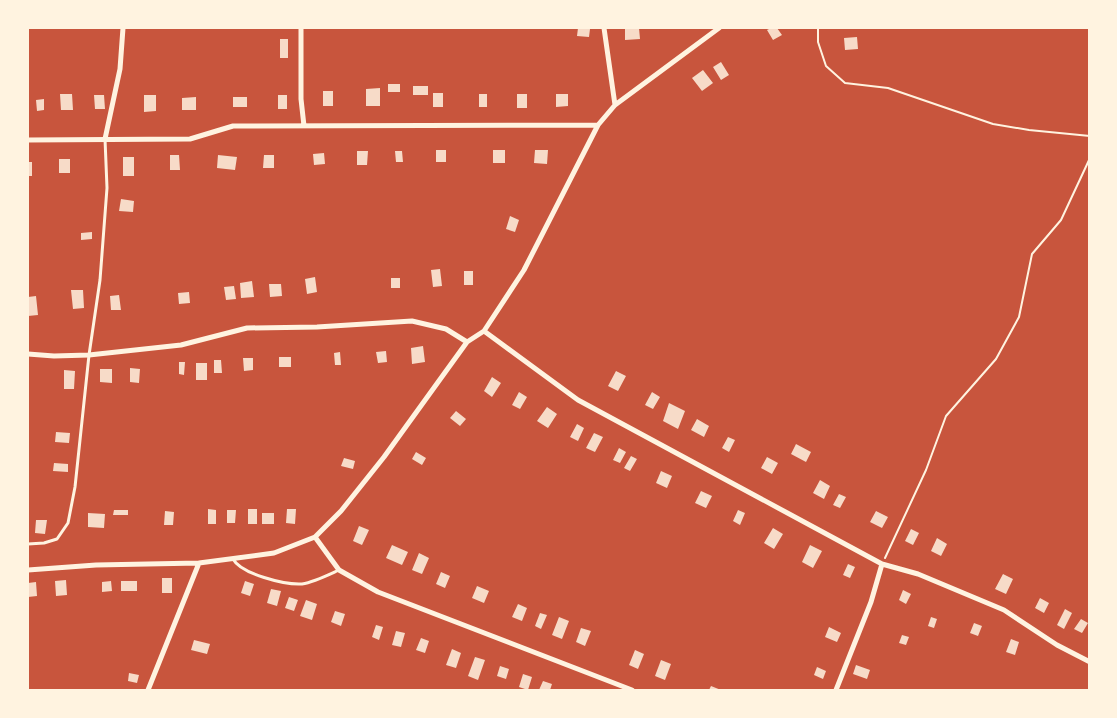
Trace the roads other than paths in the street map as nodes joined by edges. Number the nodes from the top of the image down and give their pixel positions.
1 (123, 28) edge
2 (300, 28) edge
3 (604, 28) edge
4 (719, 28) edge
5 (615, 105) junction
6 (598, 124) junction
7 (304, 126) junction
8 (105, 139) junction
9 (28, 140) edge
10 (484, 331) junction
11 (467, 342) junction
12 (28, 354) edge
13 (89, 355) junction
14 (315, 537) junction
15 (28, 544) edge
16 (234, 559) junction
17 (199, 563) junction
18 (882, 564) junction
19 (28, 570) edge
20 (339, 570) junction
21 (1090, 662) edge
22 (148, 690) edge
23 (632, 690) edge
24 (836, 690) edge

1 - 8 street
2 - 7 street
3 - 5 street
4 - 5 street
5 - 6 street
6 - 7 street
6 - 10 street
7 - 8 street
8 - 9 street
8 - 13 lane
10 - 11 street
10 - 18 street
11 - 13 street
11 - 14 street
12 - 13 street
13 - 15 lane
14 - 16 street
14 - 20 street
16 - 17 street
16 - 20 lane
17 - 19 street
17 - 22 street
18 - 21 street
18 - 24 street
20 - 23 street

